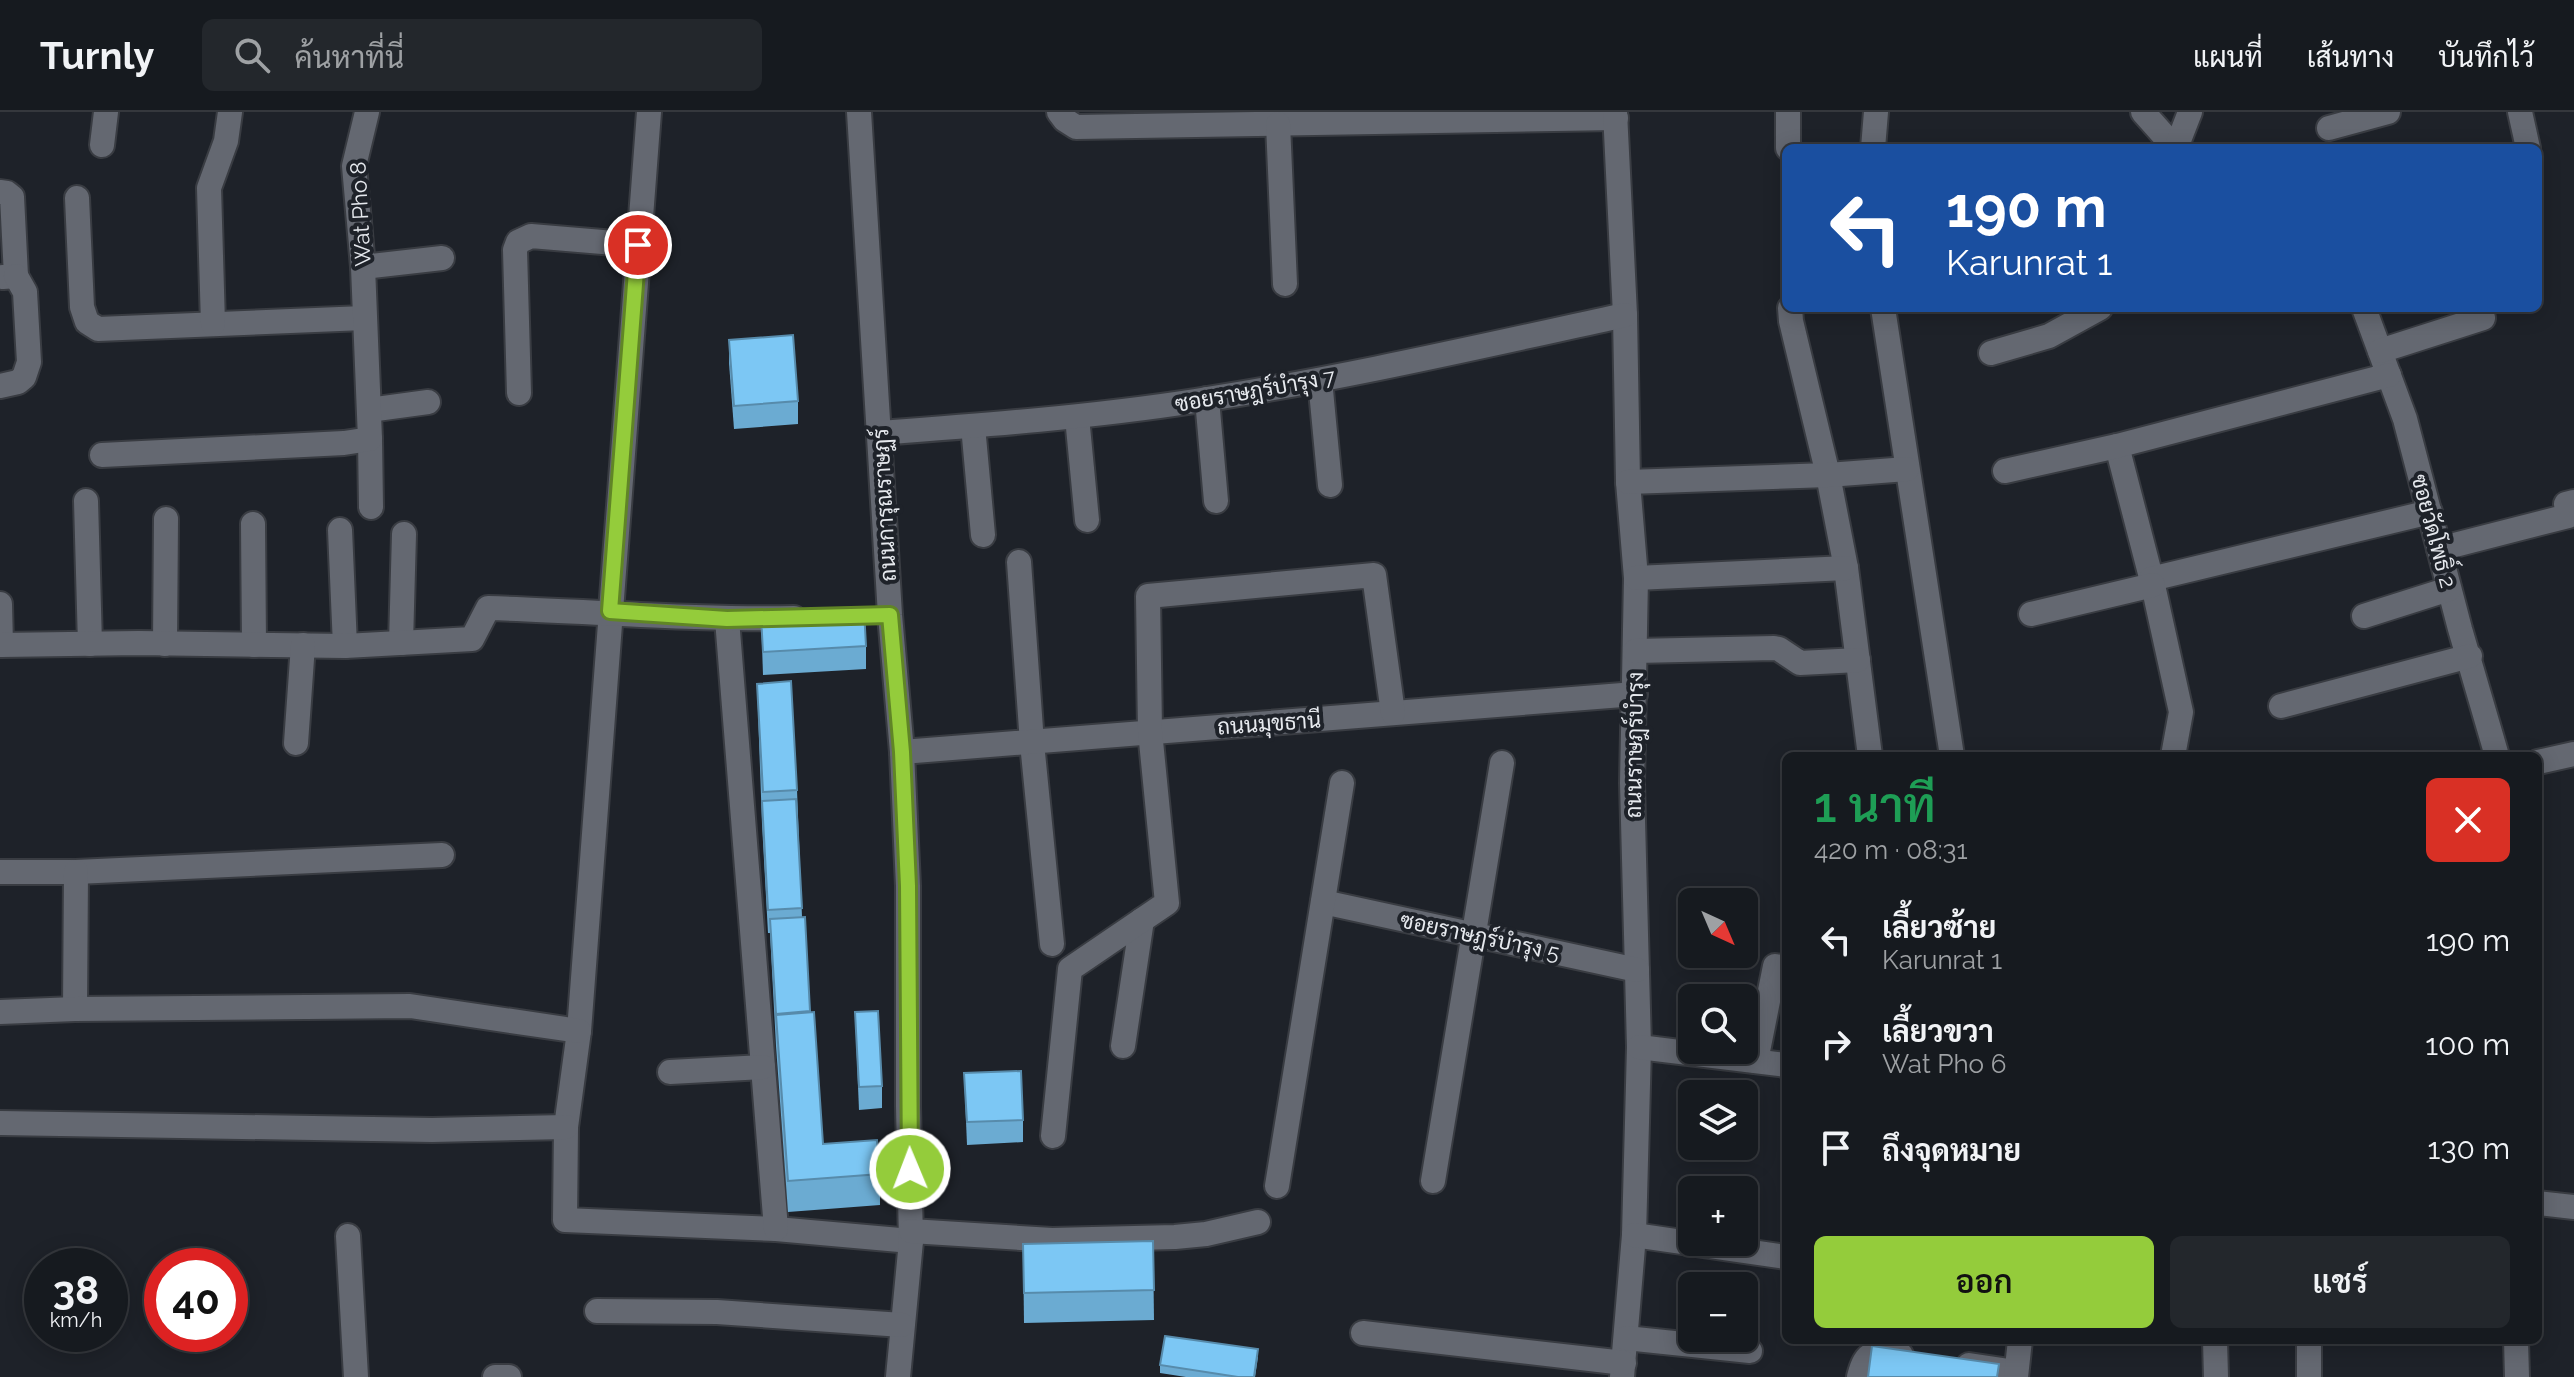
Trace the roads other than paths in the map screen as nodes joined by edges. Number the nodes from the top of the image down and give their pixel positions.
1 (106, 112) edge
2 (230, 112) edge
3 (367, 112) edge
4 (649, 112) edge
5 (859, 112) edge
6 (1059, 112) edge
7 (1788, 112) edge
8 (1876, 112) edge
9 (2143, 112) edge
10 (2190, 112) edge
11 (2388, 112) edge
12 (2520, 112) edge
13 (1615, 115) edge
14 (1278, 124) junction
15 (2329, 129) edge
16 (1788, 144) edge
17 (1873, 144) edge
18 (2172, 144) edge
19 (2178, 144) edge
20 (2527, 144) edge
21 (102, 145) dead end
22 (0, 192) edge
23 (77, 198) dead end
24 (638, 245) junction
25 (442, 258) dead end
26 (363, 267) junction
27 (8, 276) edge
28 (1285, 284) dead end
29 (1790, 312) edge
30 (1884, 312) edge
31 (2093, 312) edge
32 (2365, 312) edge
33 (1625, 315) junction
34 (364, 318) junction
35 (2483, 318) dead end
36 (213, 324) junction
37 (2380, 351) junction
38 (1991, 353) dead end
39 (2389, 375) junction
40 (1320, 380) junction
41 (0, 386) edge
42 (519, 393) dead end
43 (1207, 399) junction
44 (428, 402) dead end
45 (369, 410) junction
46 (1077, 417) junction
47 (973, 426) junction
48 (880, 433) junction
49 (370, 439) junction
50 (2117, 446) junction
51 (102, 455) dead end
52 (1907, 469) junction
53 (2005, 471) dead end
54 (1828, 475) junction
55 (1628, 482) junction
56 (1330, 485) dead end
57 (86, 501) dead end
58 (1216, 501) dead end
59 (2574, 502) edge
60 (371, 507) dead end
61 (2430, 512) junction
62 (166, 519) dead end
63 (1087, 520) dead end
64 (253, 524) dead end
65 (340, 530) dead end
66 (404, 534) dead end
67 (983, 535) dead end
68 (2439, 549) junction
69 (1019, 562) dead end
70 (1846, 568) junction
71 (1636, 578) junction
72 (2152, 582) junction
73 (2449, 589) junction
74 (0, 604) edge
75 (610, 611) junction
76 (2031, 614) dead end
77 (890, 615) junction
78 (860, 616) edge
79 (2364, 616) dead end
80 (816, 617) edge
81 (727, 619) junction
82 (401, 643) junction
83 (90, 644) junction
84 (165, 644) junction
85 (1, 645) edge
86 (254, 645) junction
87 (303, 645) junction
88 (345, 646) junction
89 (1635, 651) junction
90 (2470, 656) junction
91 (1858, 660) junction
92 (1635, 694) junction
93 (2281, 706) dead end
94 (1393, 713) junction
95 (1150, 731) junction
96 (296, 743) dead end
97 (1032, 743) junction
98 (902, 752) junction
99 (1870, 752) edge
100 (1951, 752) edge
101 (2174, 752) edge
102 (2496, 752) edge
103 (2574, 754) edge
104 (2542, 761) edge
105 (1502, 763) dead end
106 (1342, 783) dead end
107 (442, 855) dead end
108 (0, 872) edge
109 (76, 872) junction
110 (1323, 902) junction
111 (1142, 920) junction
112 (1475, 934) junction
113 (1052, 944) dead end
114 (1782, 967) edge
115 (1637, 970) junction
116 (75, 1009) junction
117 (0, 1012) edge
118 (579, 1031) junction
119 (1123, 1046) dead end
120 (1639, 1047) junction
121 (1758, 1051) edge
122 (1678, 1052) edge
123 (1758, 1061) edge
124 (1782, 1064) edge
125 (763, 1067) junction
126 (670, 1072) dead end
127 (0, 1123) edge
128 (566, 1127) junction
129 (1053, 1136) dead end
130 (1433, 1181) dead end
131 (1277, 1186) dead end
132 (2542, 1203) edge
133 (2574, 1207) edge
134 (1258, 1222) dead end
135 (776, 1229) junction
136 (1634, 1235) junction
137 (348, 1236) dead end
138 (911, 1236) junction
139 (1782, 1256) edge
140 (597, 1311) dead end
141 (902, 1325) junction
142 (1363, 1333) dead end
143 (1626, 1338) junction
144 (1678, 1343) edge
145 (2020, 1344) edge
146 (2215, 1344) edge
147 (2309, 1344) edge
148 (2516, 1344) edge
149 (1920, 1358) edge
150 (1948, 1362) edge
151 (1623, 1370) edge
152 (2016, 1374) edge
153 (356, 1377) edge
154 (495, 1377) edge
155 (509, 1377) edge
156 (898, 1377) edge
157 (1859, 1377) edge
158 (2216, 1377) edge
159 (2309, 1377) edge
160 (2517, 1377) edge

1 - 21 street
2 - 36 street
3 - 26 street, Wat Pho 8
4 - 24 street
5 - 48 street, ถนนการุณราษฏร์
6 - 14 street
7 - 16 street
8 - 17 street
9 - 18 street
10 - 19 street
11 - 15 street
12 - 20 street
13 - 14 street
13 - 33 street, ถนนราษฎร์บำรุง
14 - 28 street
22 - 27 street
23 - 36 street
24 - 42 street
24 - 75 street
25 - 26 street
26 - 34 street, Wat Pho 8
27 - 41 street
29 - 54 street
30 - 52 street
31 - 38 street
32 - 37 street, ซอยวัดโพธิ์ 2
33 - 40 street, ซอยราษฎร์บำรุง 7
33 - 55 street, ถนนราษฎร์บำรุง
34 - 36 street
34 - 45 street, Wat Pho 8
35 - 37 street
37 - 39 street, ซอยวัดโพธิ์ 2
39 - 50 street
39 - 61 street, ซอยวัดโพธิ์ 2
40 - 43 street, ซอยราษฎร์บำรุง 7
40 - 56 street
43 - 46 street, ซอยราษฎร์บำรุง 7
43 - 58 street
44 - 45 street
45 - 49 street, Wat Pho 8
46 - 47 street, ซอยราษฎร์บำรุง 7
46 - 63 street
47 - 48 street, ซอยราษฎร์บำรุง 7
47 - 67 street
48 - 77 street, ถนนการุณราษฏร์
49 - 51 street
49 - 60 street, Wat Pho 8
50 - 53 street
50 - 72 street
52 - 54 street
52 - 100 street
54 - 55 street
54 - 70 street
55 - 71 street, ถนนราษฎร์บำรุง
57 - 83 street
59 - 68 street
61 - 68 street, ซอยวัดโพธิ์ 2
61 - 72 street
62 - 84 street
64 - 86 street
65 - 88 street
66 - 82 street
68 - 73 street, ซอยวัดโพธิ์ 2
69 - 97 street
70 - 71 street
70 - 91 street
71 - 89 street, ถนนราษฎร์บำรุง
72 - 76 street
72 - 101 street
73 - 79 street
73 - 90 street, ซอยวัดโพธิ์ 2
74 - 85 street
75 - 81 street
75 - 82 street
75 - 118 street
77 - 78 street
77 - 98 street, ถนนการุณราษฏร์
80 - 81 street
81 - 125 street
82 - 88 street
83 - 84 street
83 - 85 street
84 - 86 street
86 - 87 street
87 - 88 street
87 - 96 street
89 - 91 street
89 - 92 street, ถนนราษฎร์บำรุง
90 - 93 street
90 - 102 street, ซอยวัดโพธิ์ 2
91 - 99 street
92 - 94 street, ถนนมุขธานี
92 - 115 street, ถนนราษฎร์บำรุง
94 - 95 street, ถนนมุขธานี
94 - 95 street
95 - 97 street, ถนนมุขธานี
95 - 111 street
97 - 98 street, ถนนมุขธานี
97 - 113 street
98 - 138 street, ถนนการุณราษฏร์
103 - 104 street
105 - 112 street
106 - 110 street
107 - 109 street
108 - 109 street
109 - 116 street
110 - 112 street, ซอยราษฎร์บำรุง 5
110 - 131 street
111 - 119 street
111 - 129 street
112 - 115 street, ซอยราษฎร์บำรุง 5
112 - 130 street
114 - 121 street
115 - 120 street, ถนนราษฎร์บำรุง
116 - 117 street
116 - 118 street
118 - 128 street
120 - 122 street
120 - 136 street, ถนนราษฎร์บำรุง
123 - 124 street
125 - 126 street
125 - 135 street
127 - 128 street
128 - 135 street
132 - 133 street
134 - 138 street
135 - 138 street
136 - 139 street
136 - 143 street, ถนนราษฎร์บำรุง
137 - 153 street
138 - 141 street, ถนนการุณราษฏร์
140 - 141 street
141 - 156 street, ถนนการุณราษฏร์
142 - 151 street
143 - 144 street
143 - 151 street, ถนนราษฎร์บำรุง
145 - 152 street
146 - 158 street
147 - 159 street
148 - 160 street
149 - 157 street
150 - 152 street
154 - 155 street

